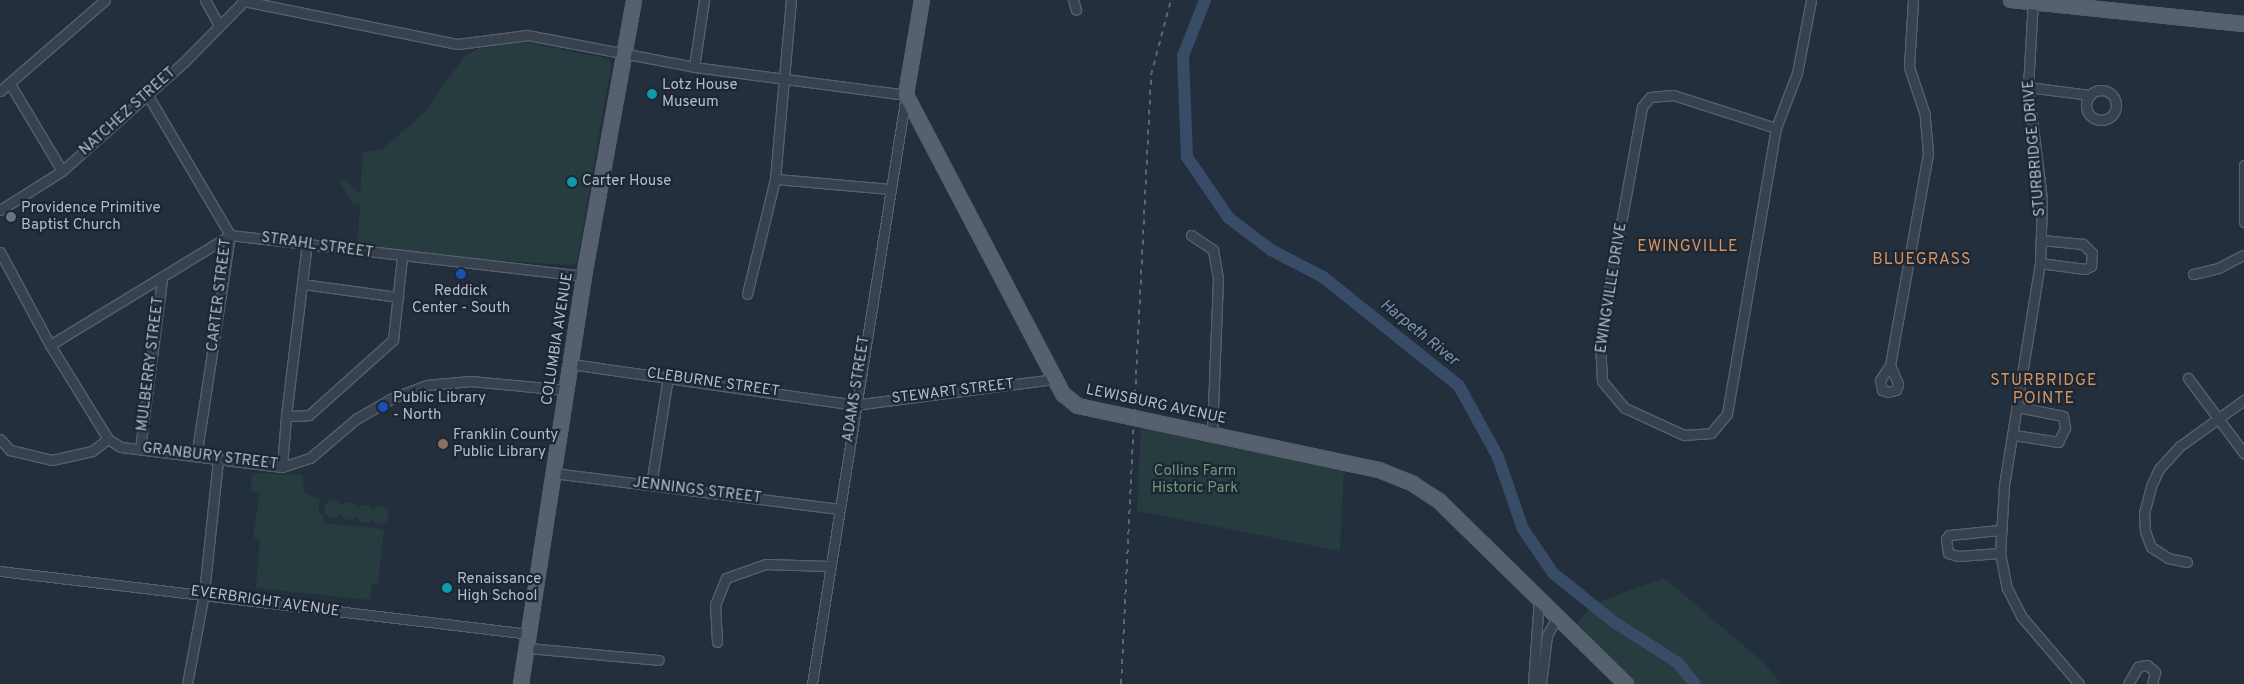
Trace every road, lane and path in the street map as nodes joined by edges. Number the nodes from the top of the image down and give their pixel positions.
1 (105, 0) edge
2 (205, 0) edge
3 (634, 0) edge
4 (704, 0) edge
5 (791, 0) edge
6 (922, 0) edge
7 (1074, 0) edge
8 (1811, 0) edge
9 (1913, 0) edge
10 (2011, 0) edge
11 (244, 1) edge
12 (2033, 1) edge
13 (1076, 10) dead end
14 (2244, 24) edge
15 (219, 25) junction
16 (625, 55) junction
17 (694, 68) junction
18 (782, 78) junction
19 (10, 84) junction
20 (2028, 87) junction
21 (0, 91) edge
22 (147, 94) junction
23 (906, 95) junction
24 (2090, 95) dead end
25 (1776, 128) junction
26 (2244, 166) edge
27 (62, 171) junction
28 (775, 179) junction
29 (890, 189) junction
30 (0, 210) edge
31 (2244, 222) edge
32 (230, 235) junction
33 (1192, 235) dead end
34 (2041, 240) junction
35 (308, 242) junction
36 (0, 252) edge
37 (2244, 255) edge
38 (402, 257) junction
39 (2040, 263) junction
40 (2193, 274) dead end
41 (584, 276) junction
42 (162, 280) junction
43 (302, 284) junction
44 (748, 294) dead end
45 (398, 297) junction
46 (50, 346) junction
47 (571, 364) junction
48 (1890, 365) dead end
49 (668, 376) junction
50 (2188, 378) dead end
51 (1053, 379) junction
52 (567, 390) junction
53 (2244, 400) edge
54 (854, 405) junction
55 (2018, 408) junction
56 (286, 416) junction
57 (2218, 420) junction
58 (1212, 433) junction
59 (2014, 435) junction
60 (0, 438) edge
61 (108, 439) junction
62 (140, 449) junction
63 (2244, 453) edge
64 (196, 456) junction
65 (218, 460) junction
66 (282, 467) junction
67 (554, 473) junction
68 (652, 485) junction
69 (839, 509) junction
70 (2000, 530) junction
71 (2000, 553) junction
72 (2187, 562) dead end
73 (828, 566) junction
74 (0, 571) edge
75 (204, 593) junction
76 (1539, 599) junction
77 (1557, 618) junction
78 (528, 641) junction
79 (717, 642) dead end
80 (658, 660) dead end
81 (187, 684) edge
82 (521, 684) edge
83 (812, 684) edge
84 (1533, 684) edge
85 (1541, 684) edge
86 (1626, 684) edge
87 (2079, 684) edge
88 (2128, 684) edge
89 (2152, 684) edge

1 - 19 street
2 - 15 street
3 - 16 main road, COLUMBIA AVENUE
4 - 17 street
5 - 18 street
6 - 23 main road
7 - 13 street
8 - 25 street, EWINGVILLE DRIVE
9 - 48 street
10 - 12 main road
11 - 15 street, NATCHEZ STREET
11 - 16 street
12 - 14 main road
12 - 20 street, STURBRIDGE DRIVE
15 - 22 street, NATCHEZ STREET
16 - 17 street
16 - 41 main road, COLUMBIA AVENUE
17 - 18 street
18 - 23 street
18 - 28 street
19 - 21 street
19 - 27 street
20 - 24 street
20 - 34 street, STURBRIDGE DRIVE
22 - 27 street, NATCHEZ STREET
22 - 32 street, CARTER STREET
23 - 29 street, ADAMS STREET
23 - 51 main road, LEWISBURG AVENUE
25 - 25 street, EWINGVILLE DRIVE
26 - 31 street
27 - 30 street, NATCHEZ STREET
28 - 29 street
28 - 44 street
29 - 54 street, ADAMS STREET
32 - 35 street, STRAHL STREET
32 - 42 street
32 - 64 street, CARTER STREET
33 - 58 street
34 - 39 street, STURBRIDGE DRIVE
34 - 39 street
35 - 38 street, STRAHL STREET
35 - 43 street
36 - 46 street
37 - 40 street
38 - 41 street, STRAHL STREET
38 - 45 street
39 - 55 street, STURBRIDGE DRIVE
41 - 47 main road, COLUMBIA AVENUE
42 - 46 street
42 - 62 street, MULBERRY STREET
43 - 45 street
43 - 56 street
45 - 56 street
46 - 61 street
47 - 49 street, CLEBURNE STREET
47 - 52 main road, COLUMBIA AVENUE
49 - 54 street, CLEBURNE STREET
49 - 68 street
50 - 57 street
51 - 54 street, STEWART STREET
51 - 58 main road, LEWISBURG AVENUE
52 - 66 street, GRANBURY STREET
52 - 67 main road, COLUMBIA AVENUE
53 - 57 street
54 - 69 street, ADAMS STREET
55 - 59 street, STURBRIDGE DRIVE
55 - 59 street
56 - 66 street
57 - 63 street
57 - 72 street
58 - 76 main road, LEWISBURG AVENUE
59 - 70 street, STURBRIDGE DRIVE
60 - 61 street
61 - 62 street, GRANBURY STREET
62 - 64 street, GRANBURY STREET
64 - 65 street, GRANBURY STREET
65 - 66 street, GRANBURY STREET
65 - 75 street
67 - 68 street, JENNINGS STREET
67 - 78 main road, COLUMBIA AVENUE
68 - 69 street, JENNINGS STREET
69 - 73 street, ADAMS STREET
70 - 71 street, STURBRIDGE DRIVE
70 - 71 street
71 - 87 street, STURBRIDGE DRIVE
73 - 79 street
73 - 83 street, ADAMS STREET
74 - 75 street, EVERBRIGHT AVENUE
75 - 78 street, EVERBRIGHT AVENUE
75 - 81 street
76 - 77 main road, LEWISBURG AVENUE
76 - 84 street
77 - 85 street
77 - 86 main road, LEWISBURG AVENUE
78 - 80 street, EVERBRIGHT AVENUE
78 - 82 main road, COLUMBIA AVENUE
88 - 89 street

